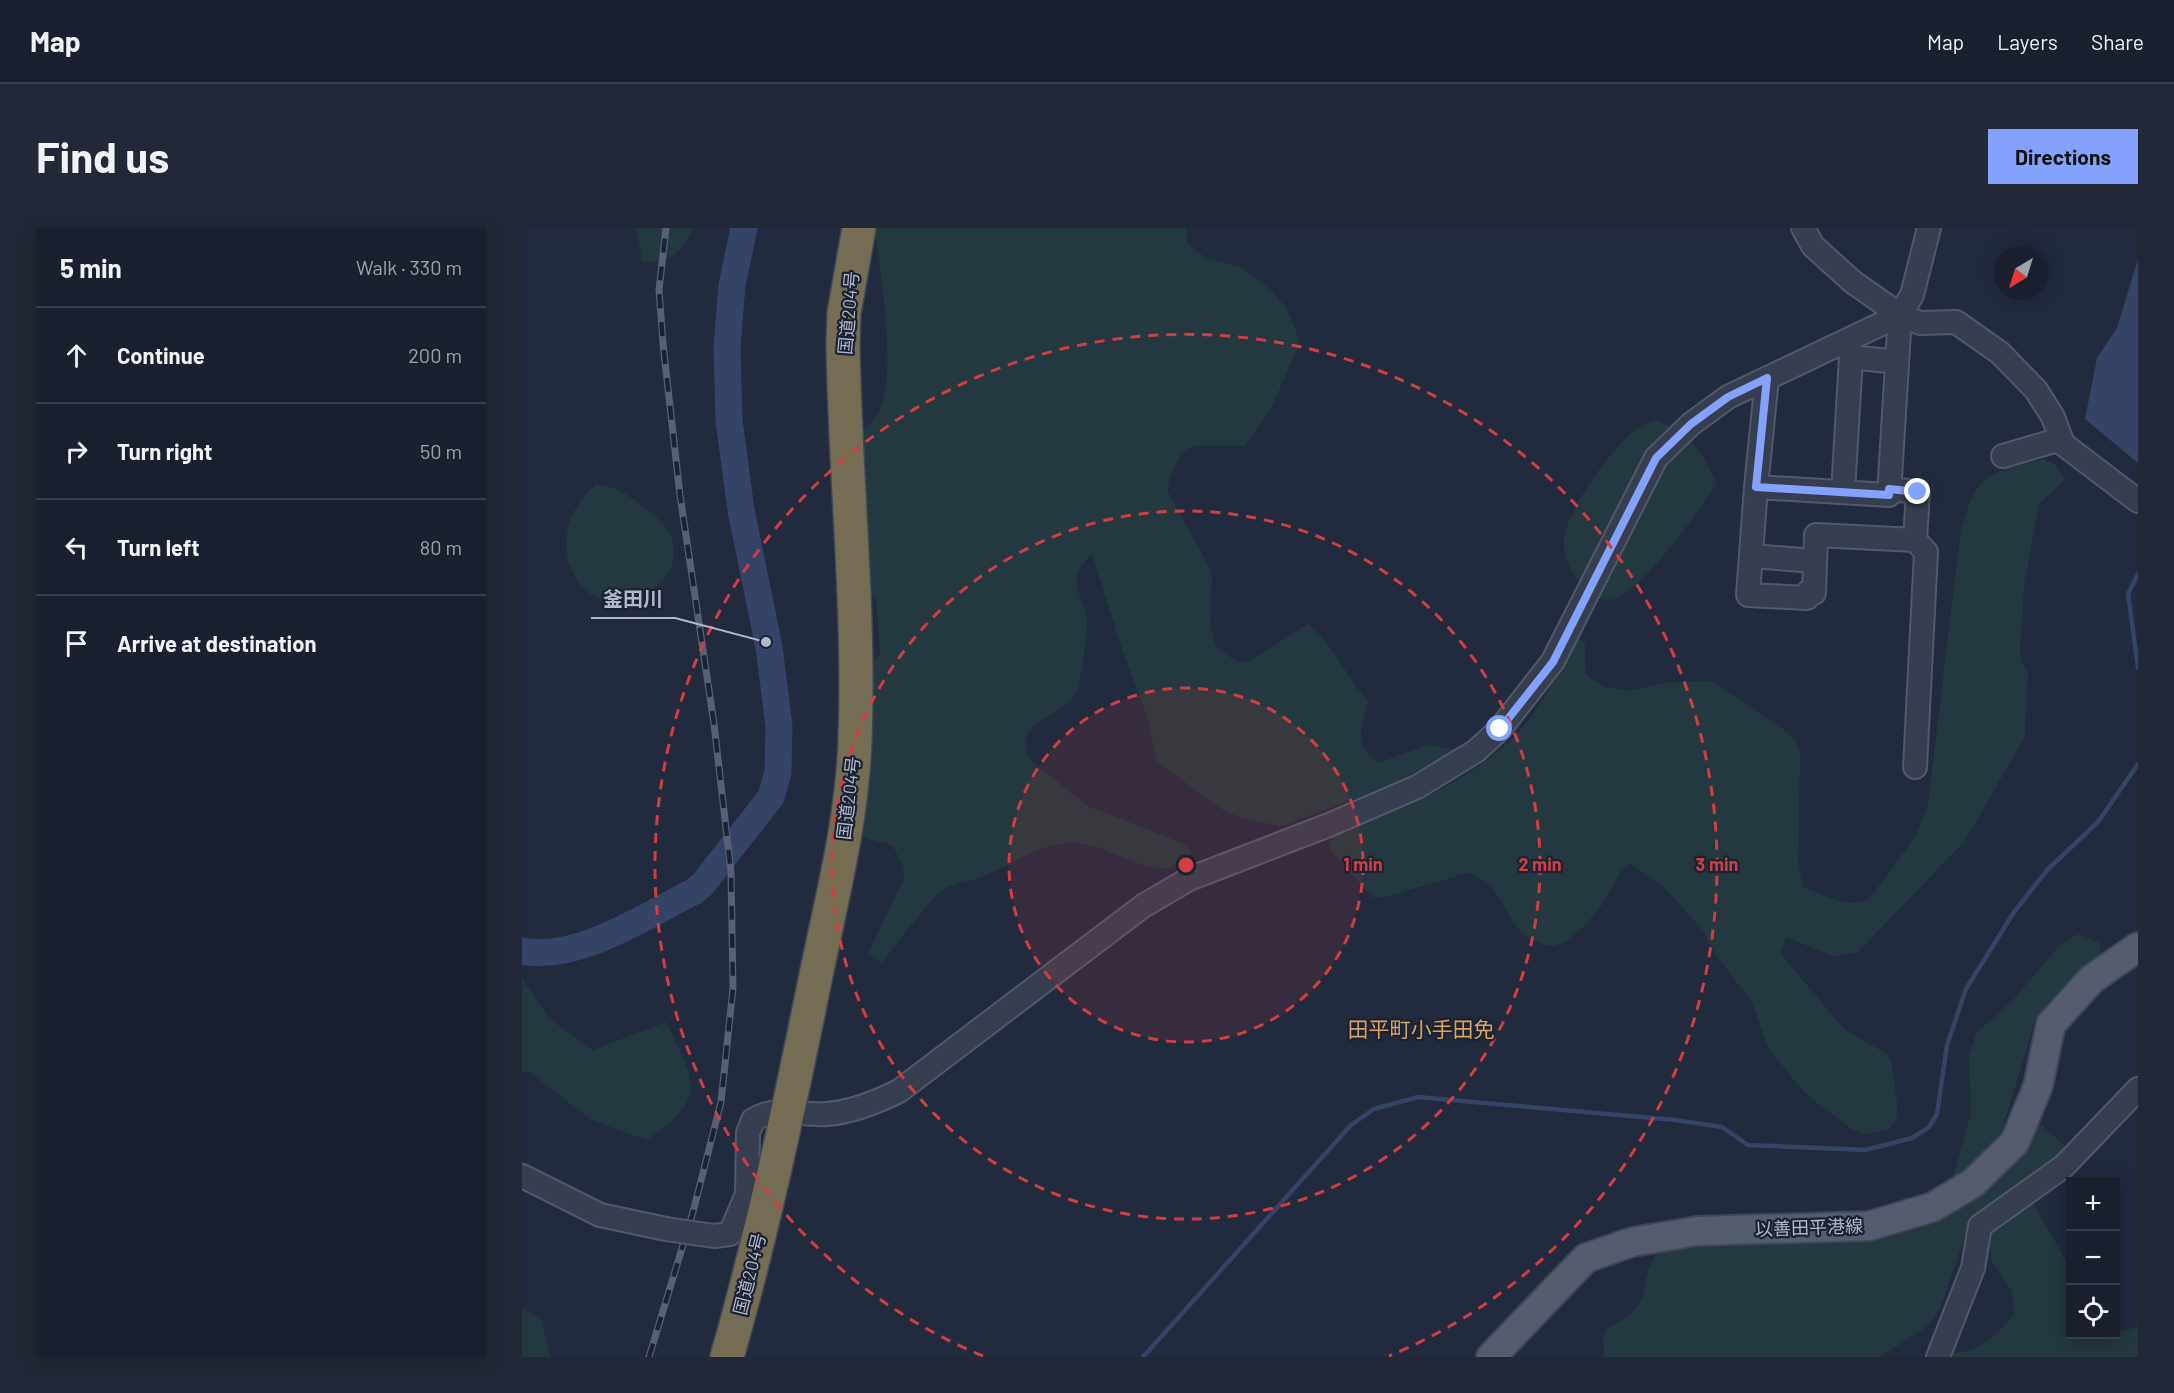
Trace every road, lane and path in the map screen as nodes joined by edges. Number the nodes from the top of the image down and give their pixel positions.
1 (859, 228) edge
2 (1803, 228) edge
3 (1929, 228) edge
4 (1900, 315) junction
5 (1897, 362) junction
6 (1767, 378) junction
7 (2061, 439) junction
8 (2003, 456) dead end
9 (1756, 487) junction
10 (1889, 489) junction
11 (1843, 492) junction
12 (2138, 501) edge
13 (1915, 540) junction
14 (1751, 556) junction
15 (1815, 561) junction
16 (1915, 767) dead end
17 (2138, 947) edge
18 (2138, 1089) edge
19 (789, 1112) junction
20 (522, 1176) edge
21 (727, 1357) edge
22 (1491, 1357) edge
23 (1938, 1357) edge

1 - 19 highway, 国道204号
2 - 4 street
3 - 4 street
4 - 5 street
4 - 6 street
4 - 7 street
5 - 10 street
5 - 11 street
6 - 9 street
6 - 19 street
7 - 8 street
7 - 12 street
9 - 11 street
9 - 14 street
10 - 11 street
10 - 13 street
13 - 15 street
13 - 16 street
14 - 15 street
14 - 15 street
17 - 22 main road, 以善田平港線
18 - 23 street
19 - 20 street, bridge
19 - 21 highway, 国道204号

